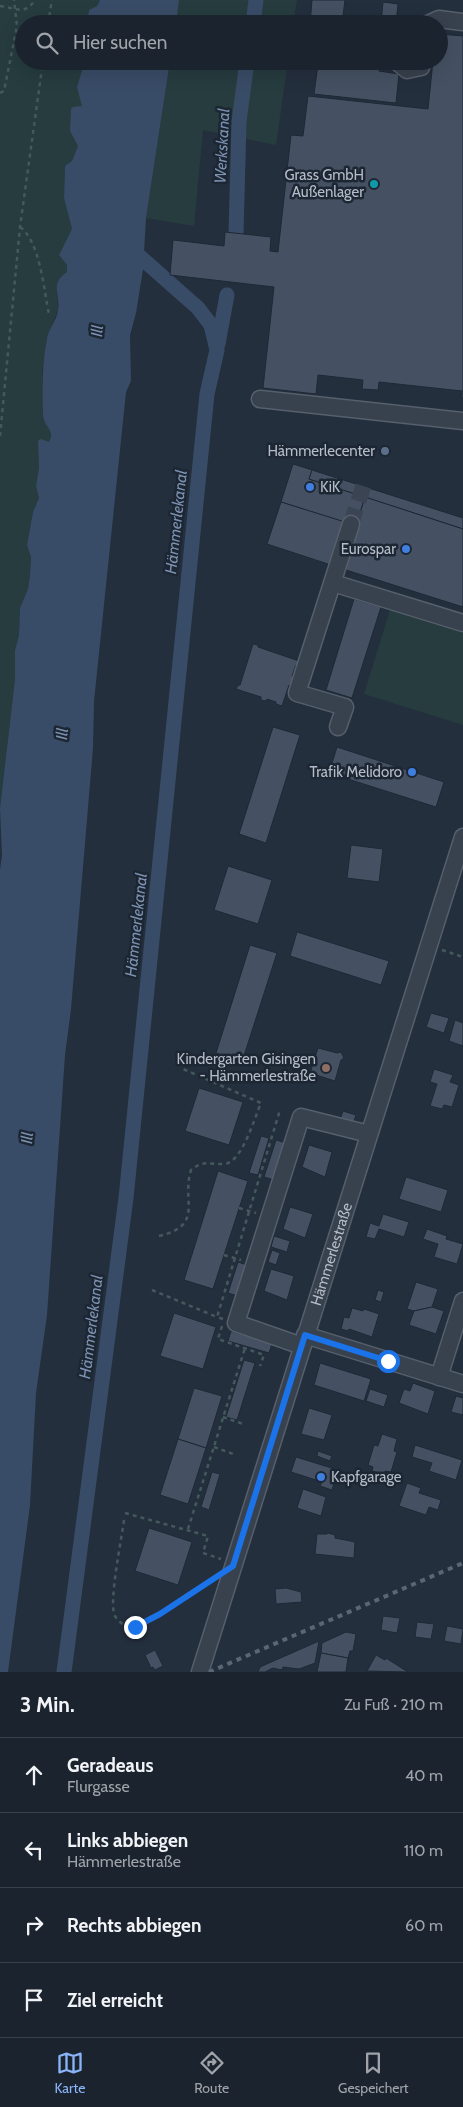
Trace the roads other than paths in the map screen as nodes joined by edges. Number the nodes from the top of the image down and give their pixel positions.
1 (448, 22) edge
2 (463, 22) edge
3 (260, 399) dead end
4 (463, 421) edge
5 (351, 524) tunnel mouth
6 (332, 583) junction
7 (463, 623) edge
8 (338, 727) dead end
9 (463, 837) edge
10 (369, 1134) junction
11 (463, 1301) edge
12 (304, 1341) junction
13 (439, 1377) junction
14 (463, 1384) edge
15 (200, 1672) edge

1 - 2 street
3 - 4 street
5 - 6 street
6 - 7 street
6 - 8 street
9 - 10 street, Hämmerlestraße
10 - 12 street, Hämmerlestraße
10 - 12 street
11 - 13 street
12 - 13 street
12 - 15 street, Hämmerlestraße
13 - 14 street

